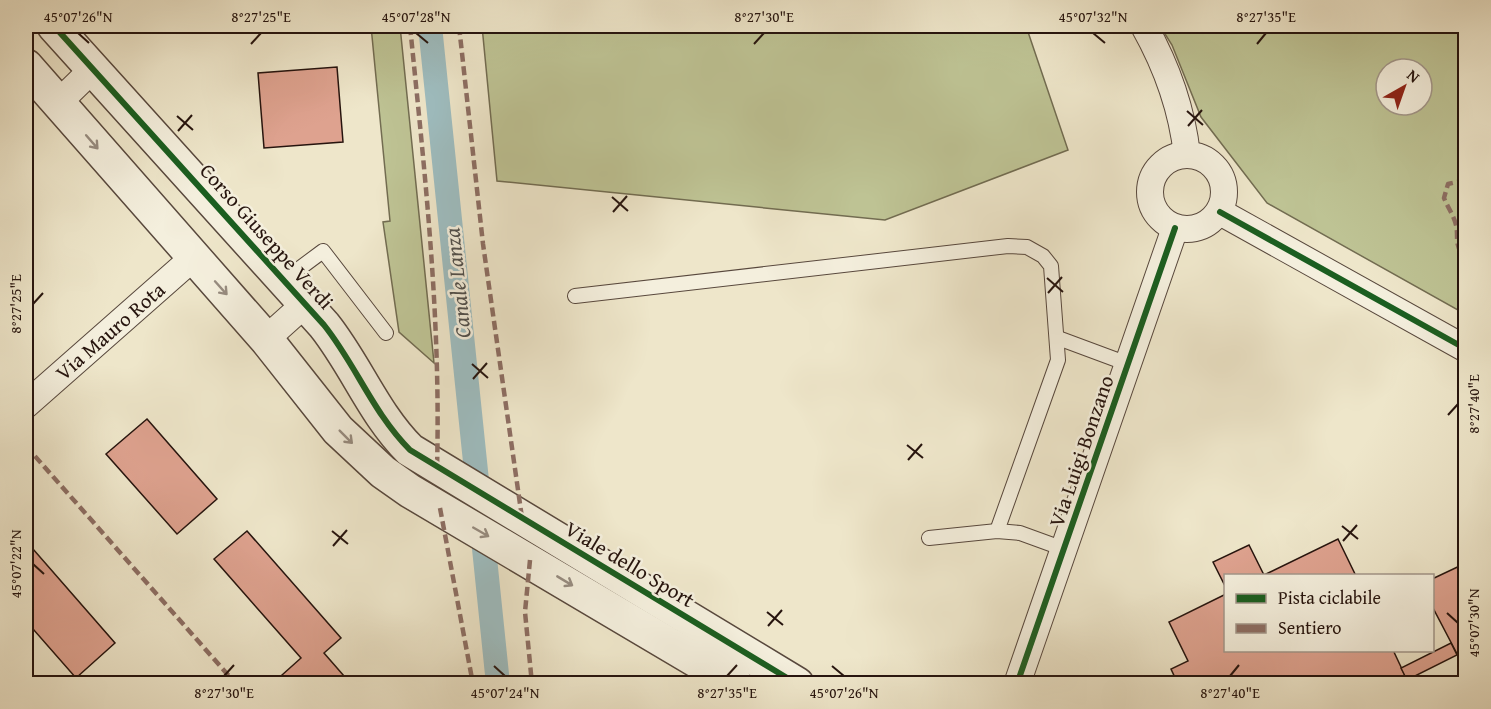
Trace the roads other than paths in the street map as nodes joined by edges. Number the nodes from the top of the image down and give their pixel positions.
1 (54, 26) edge
2 (1144, 26) edge
3 (26, 66) edge
4 (94, 68) junction
5 (58, 103) junction
6 (1186, 155) junction
7 (1220, 212) junction
8 (1175, 228) junction
9 (194, 257) junction
10 (284, 280) junction
11 (576, 296) dead end
12 (305, 304) junction
13 (386, 333) dead end
14 (1058, 338) junction
15 (266, 339) junction
16 (1466, 349) edge
17 (1128, 364) junction
18 (26, 405) edge
19 (441, 470) junction
20 (444, 510) junction
21 (517, 515) junction
22 (997, 531) junction
23 (929, 538) dead end
24 (1064, 549) junction
25 (522, 556) junction
26 (736, 684) edge
27 (797, 684) edge
28 (1017, 684) edge

1 - 4 street, Corso Giuseppe Verdi
2 - 6 street
3 - 5 street
4 - 5 street
4 - 10 street, Corso Giuseppe Verdi
5 -> 9 street
6 - 7 street
6 - 8 street
7 - 8 street
7 - 16 street
8 - 17 street, Via Luigi Bonzano
9 -> 15 street
9 - 18 street, Via Mauro Rota
10 - 12 street, Corso Giuseppe Verdi
10 - 13 lane
11 - 14 lane
12 - 15 street, Corso Giuseppe Verdi
12 - 19 street, Corso Giuseppe Verdi
14 - 17 lane
14 - 22 lane
15 -> 20 street
17 - 24 street, Via Luigi Bonzano
19 - 20 lane
19 - 21 street, Viale dello Sport
20 -> 25 street
21 - 25 lane
21 - 27 street, Viale dello Sport
22 - 23 lane
22 - 24 lane
24 - 28 street, Via Luigi Bonzano
25 -> 26 street

